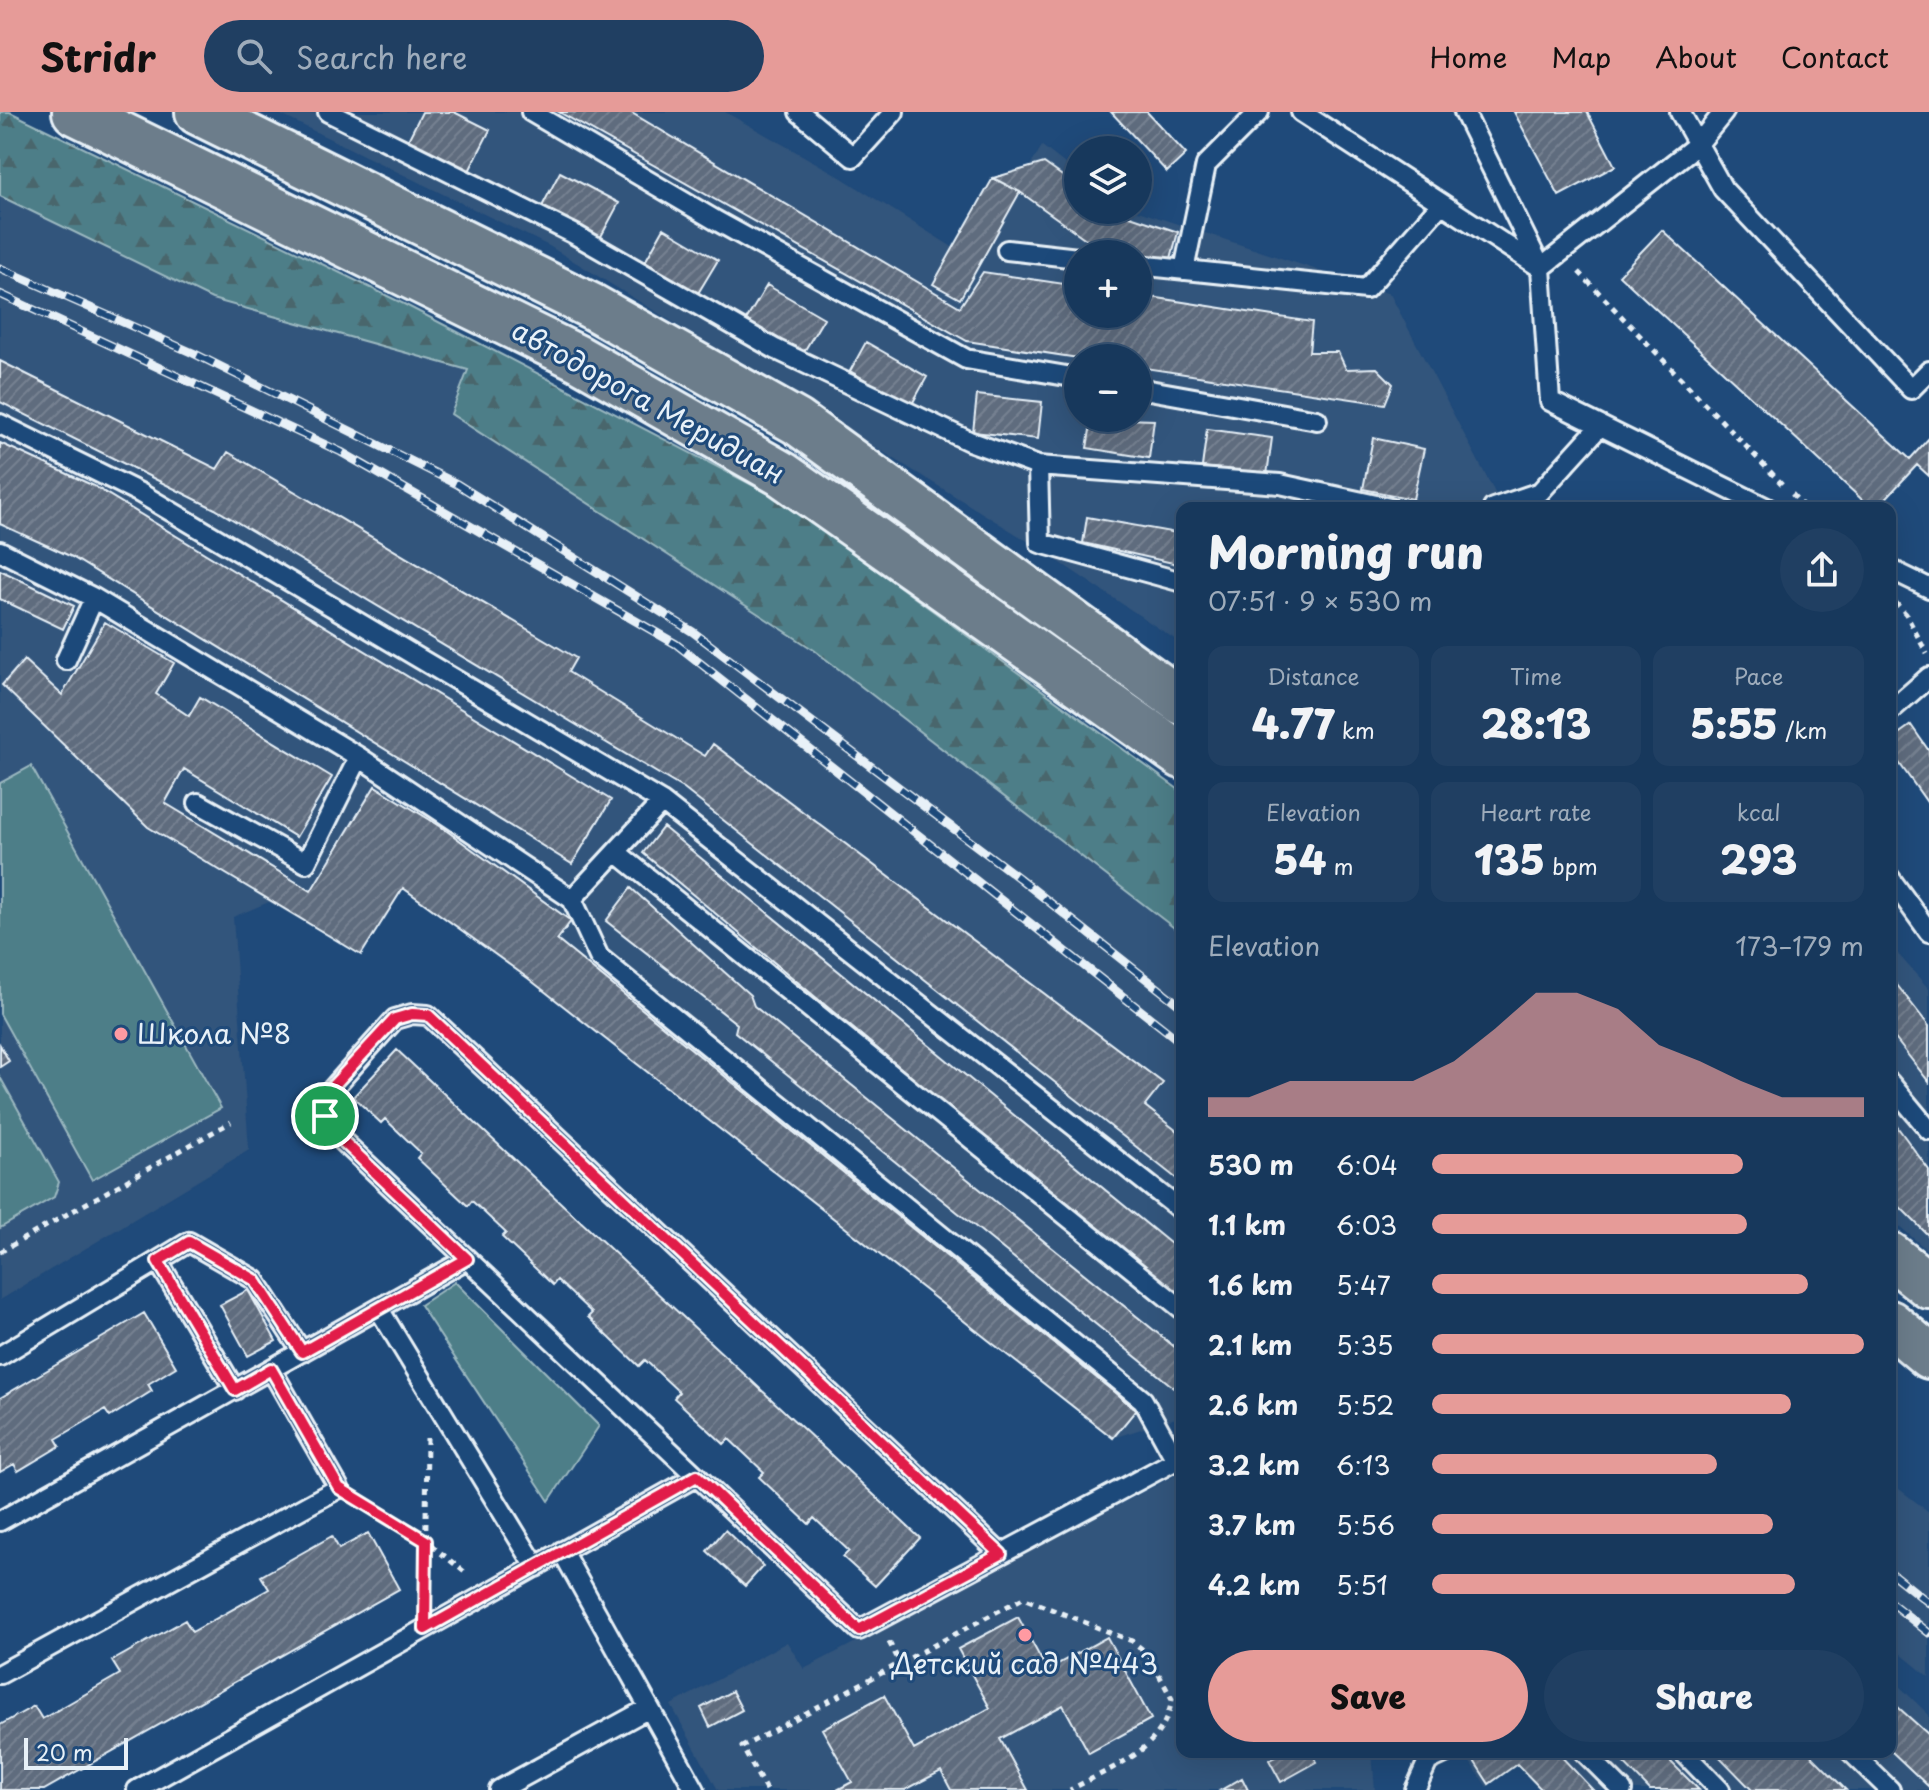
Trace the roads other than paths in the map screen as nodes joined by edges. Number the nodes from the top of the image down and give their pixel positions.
1 (75, 112) edge
2 (198, 112) edge
3 (328, 112) edge
4 (531, 112) edge
5 (799, 112) edge
6 (894, 112) edge
7 (1259, 112) edge
8 (1301, 112) edge
9 (1464, 112) edge
10 (1680, 112) edge
11 (1724, 112) edge
12 (1698, 144) junction
13 (1441, 204) junction
14 (1007, 250) dead end
15 (1064, 256) edge
16 (1152, 267) edge
17 (1541, 268) junction
18 (1184, 270) junction
19 (1929, 371) edge
20 (1064, 376) edge
21 (1152, 391) edge
22 (1317, 420) dead end
23 (0, 424) edge
24 (1600, 426) junction
25 (1038, 466) junction
26 (1362, 502) edge
27 (1511, 502) edge
28 (1755, 502) edge
29 (0, 551) edge
30 (1896, 572) edge
31 (1176, 580) edge
32 (1929, 588) edge
33 (94, 598) junction
34 (66, 660) dead end
35 (1929, 677) edge
36 (1176, 698) edge
37 (1896, 706) edge
38 (1176, 752) edge
39 (359, 757) junction
40 (662, 802) junction
41 (198, 803) dead end
42 (616, 852) junction
43 (1896, 886) edge
44 (572, 899) junction
45 (1929, 932) edge
46 (1896, 1090) edge
47 (1929, 1130) edge
48 (1176, 1206) edge
49 (467, 1259) junction
50 (1896, 1260) edge
51 (158, 1261) junction
52 (1929, 1286) edge
53 (1176, 1304) edge
54 (379, 1309) junction
55 (1896, 1328) edge
56 (302, 1352) junction
57 (0, 1356) edge
58 (1929, 1356) edge
59 (271, 1369) junction
60 (235, 1390) junction
61 (1176, 1454) edge
62 (1176, 1461) edge
63 (697, 1476) junction
64 (0, 1521) edge
65 (562, 1551) junction
66 (1001, 1554) junction
67 (536, 1567) junction
68 (0, 1674) edge
69 (649, 1708) junction
70 (1427, 1758) edge
71 (1590, 1758) edge
72 (1689, 1758) edge
73 (1857, 1758) edge
74 (137, 1790) edge
75 (499, 1790) edge
76 (695, 1790) edge
77 (1415, 1790) edge
78 (1622, 1790) edge
79 (1720, 1790) edge
80 (1890, 1790) edge

1 - 38 main road, автодорога Меридиан
2 - 36 main road, автодорога Меридиан
3 - 25 lane
4 - 20 lane
5 - 6 lane
7 - 18 lane
8 - 13 lane
9 - 17 lane
10 - 12 lane
11 - 12 lane
12 - 17 lane
12 - 19 lane
13 - 17 lane
13 - 18 lane
14 - 15 lane
16 - 18 lane
17 - 24 lane
21 - 22 lane
23 - 40 lane
24 - 27 lane
24 - 28 lane
25 - 26 lane
25 - 31 lane
29 - 33 lane
30 - 32 lane
33 - 34 lane
33 - 39 lane
35 - 37 lane
39 - 41 lane
39 - 44 lane
40 - 42 lane
40 - 48 lane
42 - 44 lane
42 - 53 lane
43 - 45 lane
44 - 61 lane
46 - 47 lane
49 - 54 lane
49 - 63 lane
49 - 66 lane
50 - 52 main road
51 - 56 lane
51 - 57 lane
51 - 60 lane
54 - 56 lane
54 - 67 lane
55 - 58 main road
56 - 59 lane
59 - 60 lane
59 - 68 lane
60 - 64 lane
62 - 66 lane
63 - 65 lane
63 - 66 lane
65 - 67 lane
65 - 69 lane
67 - 74 lane
69 - 75 lane
69 - 76 lane
70 - 77 lane
71 - 78 lane
72 - 79 lane
73 - 80 lane

